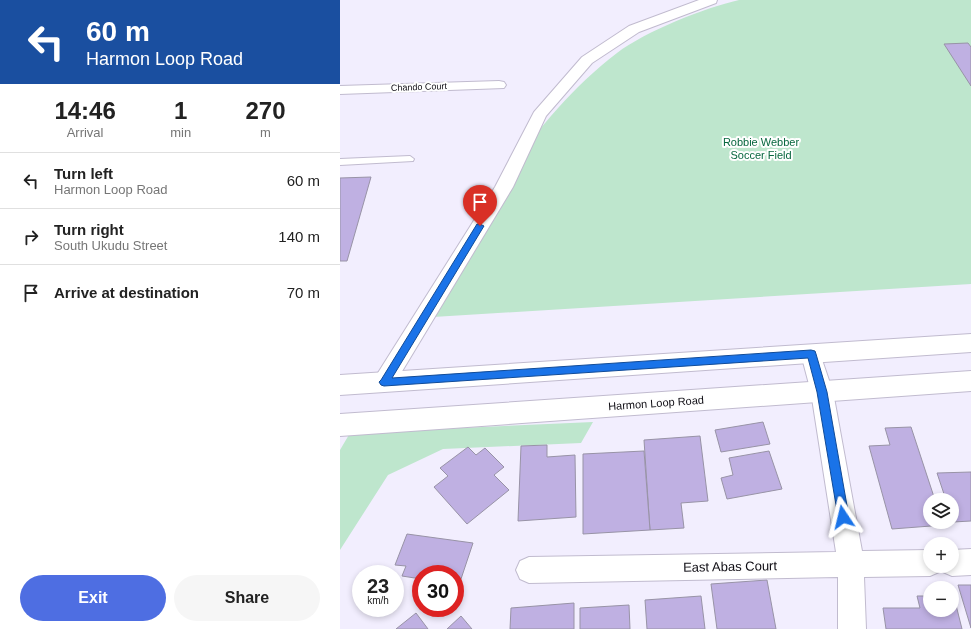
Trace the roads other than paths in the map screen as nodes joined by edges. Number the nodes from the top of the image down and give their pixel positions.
1 (711, 0) edge
2 (499, 84) dead end
3 (340, 90) edge
4 (410, 159) dead end
5 (340, 162) edge
6 (971, 343) edge
7 (811, 354) junction
8 (971, 381) edge
9 (384, 382) junction
10 (340, 385) edge
11 (822, 392) junction
12 (340, 426) edge
13 (971, 562) edge
14 (923, 563) edge
15 (959, 563) edge
16 (851, 564) junction
17 (529, 570) dead end
18 (852, 629) edge

1 - 9 street
2 - 3 street, Chando Court
4 - 5 lane
6 - 7 main road
7 - 9 main road
7 - 11 street
8 - 11 main road, Harmon Loop Road
9 - 10 main road
11 - 12 main road, Harmon Loop Road
11 - 16 street
13 - 15 street
14 - 16 street, East Abas Court
16 - 17 street, East Abas Court
16 - 18 street

